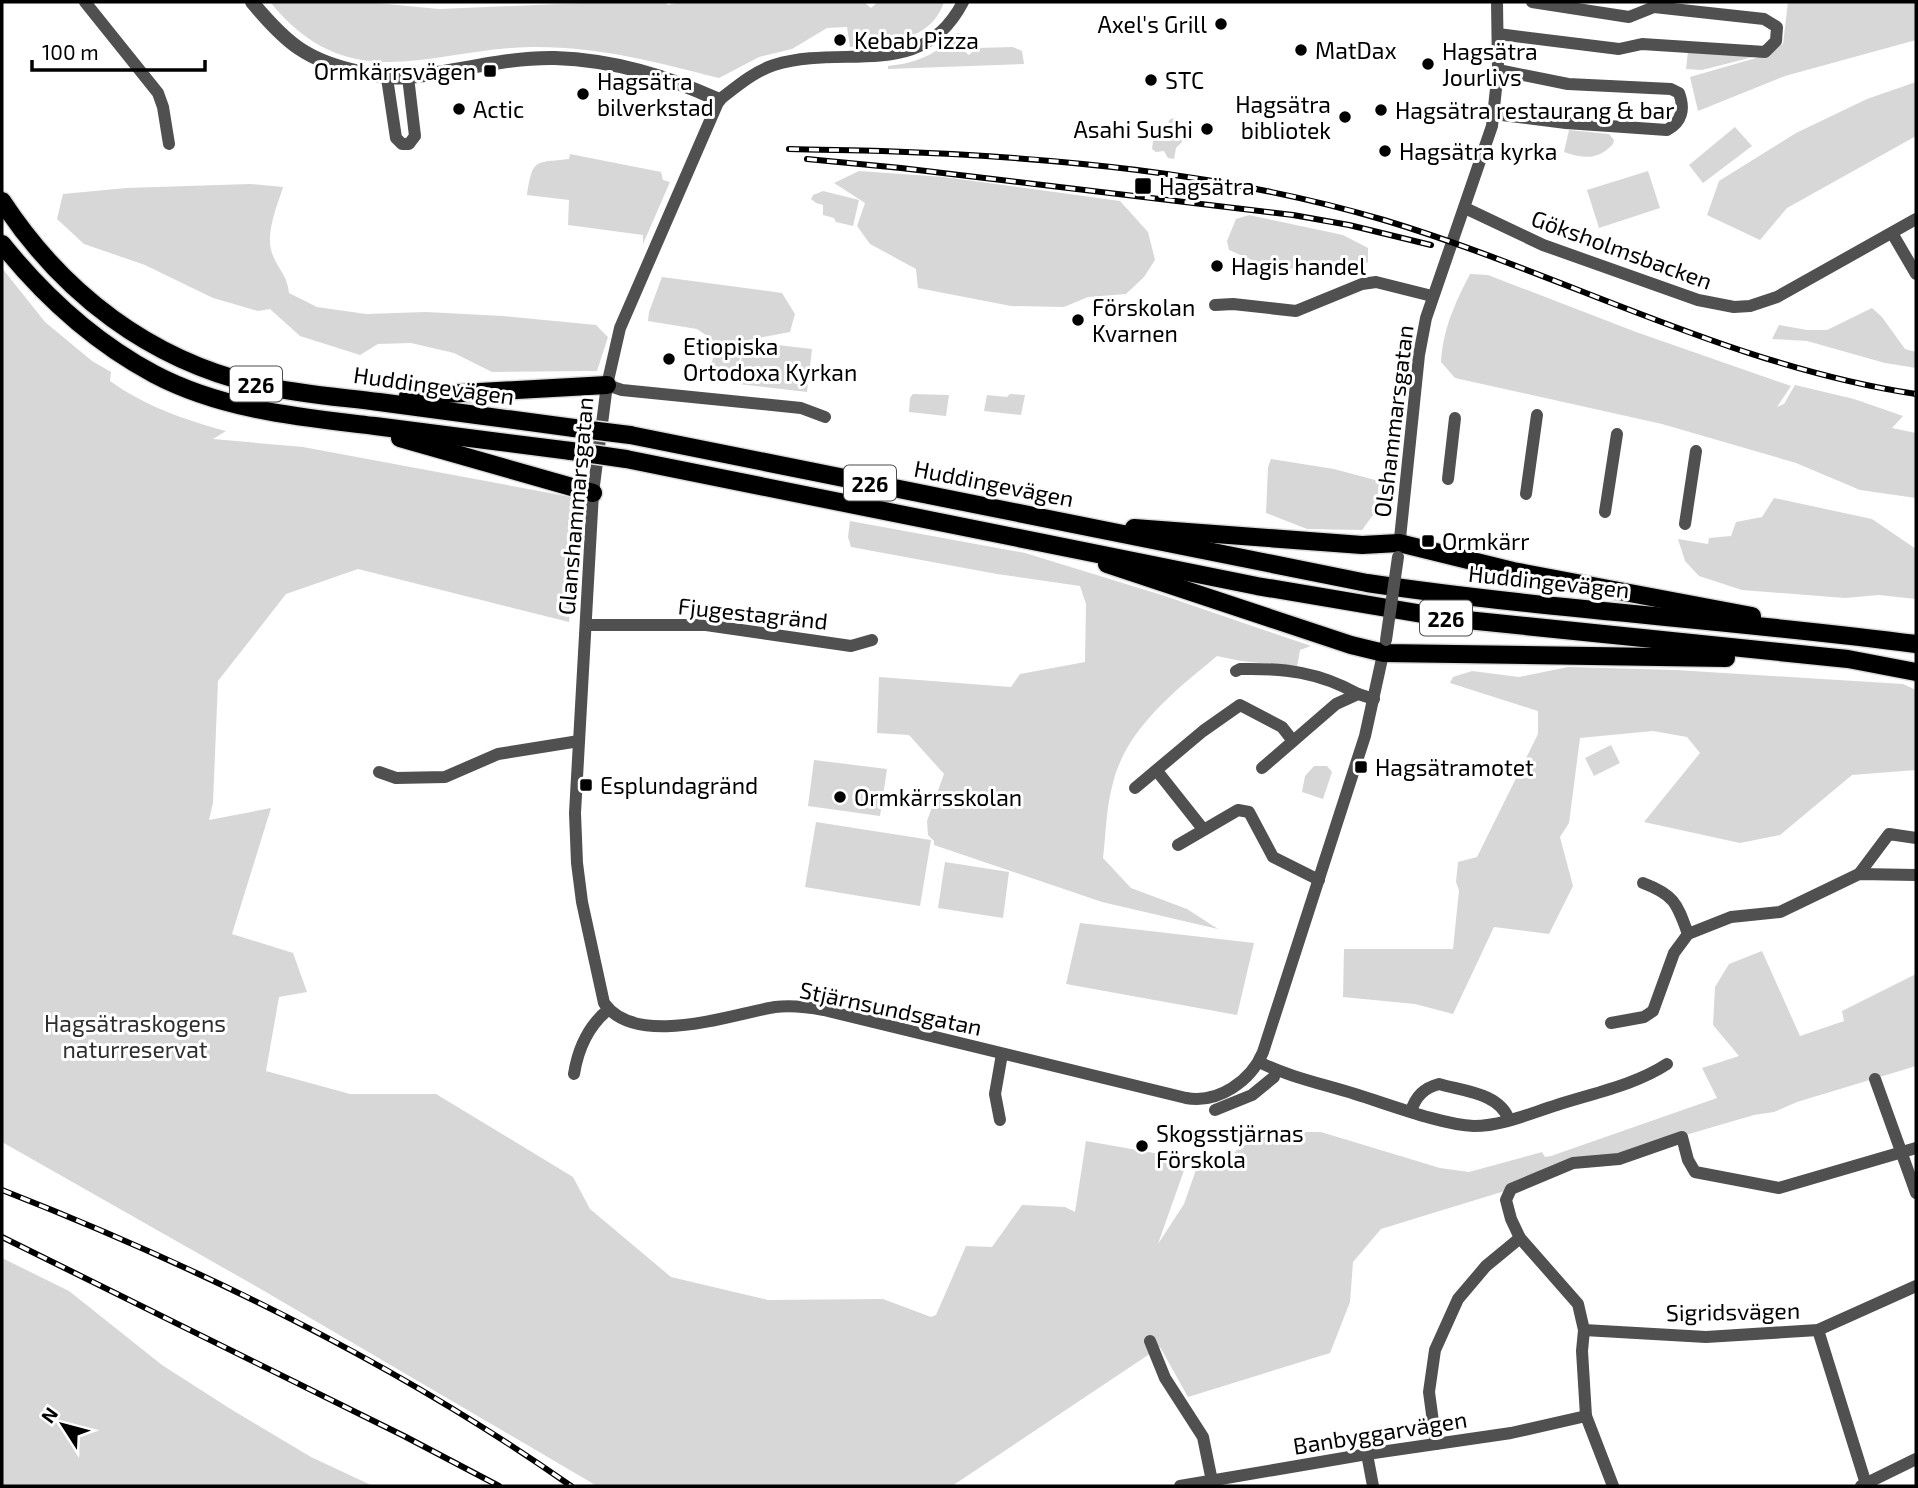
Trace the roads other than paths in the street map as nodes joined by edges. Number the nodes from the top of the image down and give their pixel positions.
1 (85, 2) edge
2 (252, 2) edge
3 (963, 2) edge
4 (1497, 2) edge
5 (1532, 2) edge
6 (1498, 34) junction
7 (1498, 70) junction
8 (408, 77) junction
9 (387, 78) junction
10 (719, 100) junction
11 (1494, 114) junction
12 (169, 144) dead end
13 (2, 201) edge
14 (1465, 208) junction
15 (1916, 219) edge
16 (1892, 233) junction
17 (2, 244) edge
18 (1916, 274) edge
19 (1432, 296) junction
20 (1215, 305) dead end
21 (607, 385) junction
22 (330, 396) junction
23 (1537, 415) dead end
24 (825, 417) dead end
25 (1455, 418) dead end
26 (346, 422) junction
27 (1617, 434) dead end
28 (1696, 451) dead end
29 (1448, 479) dead end
30 (593, 493) junction
31 (1526, 494) dead end
32 (1605, 512) dead end
33 (1685, 524) dead end
34 (1109, 531) junction
35 (1072, 548) junction
36 (1399, 550) junction
37 (586, 625) junction
38 (1794, 629) junction
39 (872, 640) dead end
40 (1916, 645) edge
41 (1385, 646) junction
42 (1824, 656) junction
43 (1236, 671) dead end
44 (1916, 672) edge
45 (1358, 694) junction
46 (1374, 699) junction
47 (579, 741) junction
48 (1293, 741) junction
49 (1262, 768) dead end
50 (1157, 771) junction
51 (379, 772) dead end
52 (1135, 788) dead end
53 (1203, 829) junction
54 (1916, 838) edge
55 (1178, 845) dead end
56 (1859, 874) junction
57 (1916, 875) edge
58 (1319, 880) junction
59 (1643, 883) dead end
60 (1688, 934) junction
61 (609, 1009) junction
62 (1611, 1023) dead end
63 (1002, 1054) junction
64 (1259, 1062) junction
65 (1667, 1064) dead end
66 (574, 1074) dead end
67 (1274, 1077) dead end
68 (1875, 1079) dead end
69 (1215, 1110) dead end
70 (1411, 1111) junction
71 (1000, 1120) dead end
72 (1508, 1120) junction
73 (1916, 1148) edge
74 (1902, 1153) junction
75 (1916, 1193) edge
76 (1520, 1238) junction
77 (1916, 1286) edge
78 (1584, 1330) junction
79 (1818, 1330) junction
80 (1150, 1341) dead end
81 (1586, 1416) junction
82 (1436, 1444) junction
83 (1367, 1454) junction
84 (1916, 1460) edge
85 (1213, 1483) edge
86 (1863, 1485) edge
87 (1180, 1486) edge
88 (1374, 1486) edge
89 (1613, 1486) edge

1 - 12 street
2 - 9 street
3 - 10 street, Glanshammarsgatan
4 - 6 street, Olshammarsgatan
5 - 6 street
6 - 7 street, Olshammarsgatan
7 - 11 street, Olshammarsgatan
7 - 11 street
8 - 9 street
8 - 9 street
8 - 10 street
10 - 21 street, Glanshammarsgatan
11 - 14 street, Olshammarsgatan
13 - 22 main road, Huddingevägen / 226
14 - 16 street, Göksholmsbacken
14 - 19 street, Olshammarsgatan
15 - 16 street, Göksholmsbacken
16 - 18 street
17 - 26 main road, Huddingevägen / 226
19 - 20 street
19 - 36 street, Olshammarsgatan
21 - 22 main road
21 - 24 street
21 - 30 street, Glanshammarsgatan
22 - 34 main road, Huddingevägen / 226, bridge
23 - 31 street
25 - 29 street
26 - 30 main road
26 - 35 main road, Huddingevägen / 226, bridge
27 - 32 street
28 - 33 street
30 - 37 street, Glanshammarsgatan
34 - 36 main road
34 - 38 main road, Huddingevägen / 226
35 - 41 main road
35 - 42 main road, Huddingevägen / 226
36 - 38 main road
36 - 41 street, Olshammarsgatan, bridge
37 - 39 street, Fjugestagränd
37 - 47 street, Glanshammarsgatan
38 - 40 main road, Huddingevägen / 226
41 - 42 main road
41 - 46 street, Olshammarsgatan
42 - 44 main road, Huddingevägen / 226
43 - 45 street
45 - 46 street
45 - 48 street
46 - 58 street, Olshammarsgatan
47 - 51 street
47 - 61 street, Glanshammarsgatan
48 - 49 street
48 - 50 street
50 - 52 street
50 - 53 street
53 - 55 street
53 - 58 street
54 - 56 street
56 - 57 street
56 - 60 street
58 - 64 street, Olshammarsgatan
59 - 60 street
60 - 62 street
61 - 63 street, Stjärnsundsgatan
61 - 66 street
63 - 64 street, Stjärnsundsgatan
63 - 71 street, Stjärnsundsgatan
64 - 70 street
65 - 72 street
67 - 69 street
68 - 74 street
70 - 72 street
70 - 72 street
73 - 74 street
74 - 75 street
74 - 76 street
76 - 78 street
76 - 82 street
77 - 79 street, Sigridsvägen
78 - 79 street, Sigridsvägen
78 - 81 street
79 - 86 street
80 - 85 street
81 - 82 street, Banbyggarvägen
81 - 89 street
82 - 83 street, Banbyggarvägen
83 - 85 street, Banbyggarvägen
83 - 88 street
84 - 86 street
85 - 87 street, Banbyggarvägen

